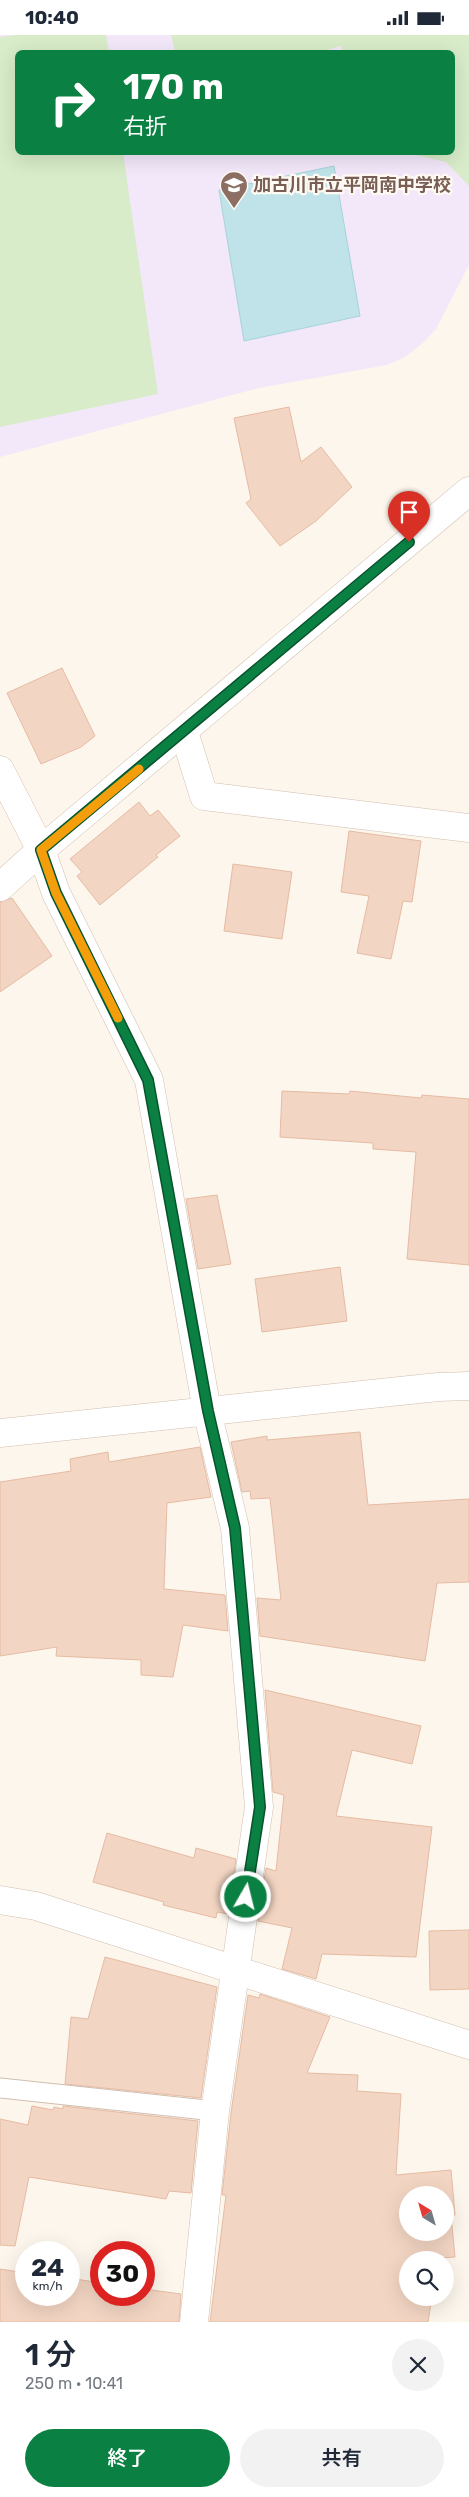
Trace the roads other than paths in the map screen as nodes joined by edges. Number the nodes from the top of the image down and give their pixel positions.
1 (469, 491) edge
2 (184, 732) junction
3 (0, 770) edge
4 (469, 828) edge
5 (41, 850) junction
6 (0, 887) edge
7 (469, 1385) edge
8 (208, 1411) junction
9 (0, 1433) edge
10 (0, 1900) edge
11 (236, 1968) junction
12 (469, 2045) edge
13 (0, 2088) edge
14 (215, 2111) junction
15 (194, 2322) edge

1 - 2 street
2 - 4 street
2 - 5 street
3 - 5 street
5 - 6 street
5 - 8 street
7 - 8 street
8 - 9 street
8 - 11 street
10 - 11 street
11 - 12 street
11 - 14 street
13 - 14 lane
14 - 15 street

